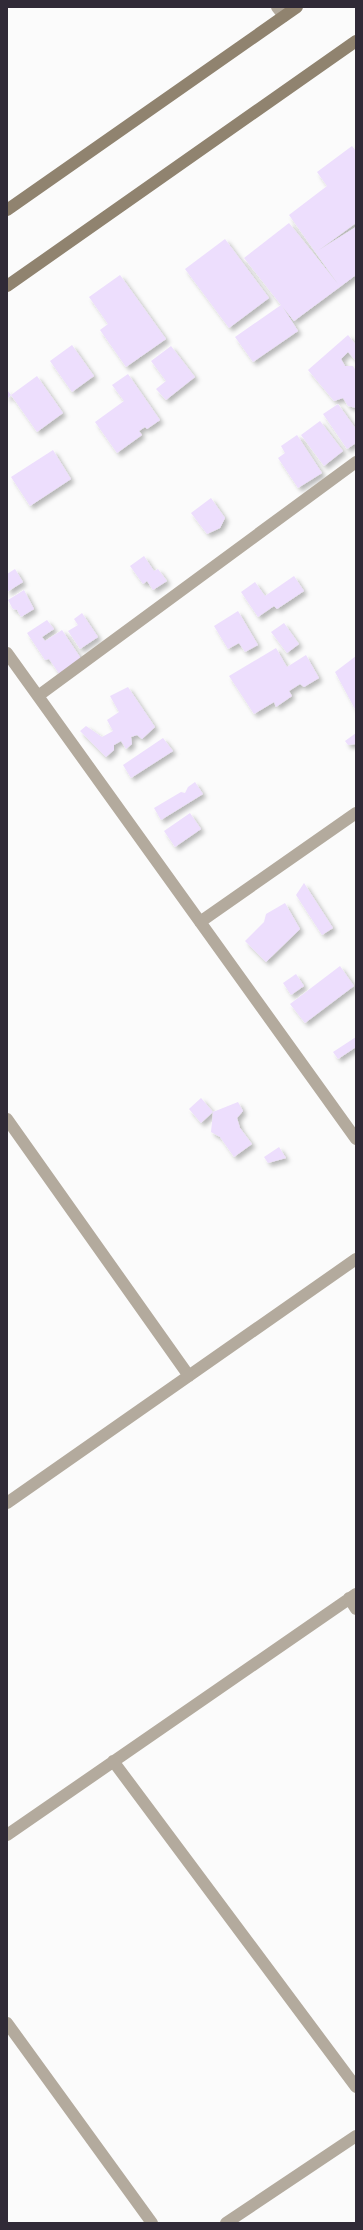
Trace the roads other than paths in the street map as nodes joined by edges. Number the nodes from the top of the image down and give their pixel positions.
1 (297, 7) edge
2 (281, 12) edge
3 (356, 41) edge
4 (7, 210) edge
5 (7, 286) edge
6 (356, 462) edge
7 (7, 653) edge
8 (38, 696) junction
9 (356, 813) edge
10 (200, 922) junction
11 (7, 1119) edge
12 (356, 1139) edge
13 (356, 1259) edge
14 (189, 1376) junction
15 (7, 1502) edge
16 (352, 1596) edge
17 (356, 1609) edge
18 (113, 1761) junction
19 (7, 1835) edge
20 (7, 2023) edge
21 (356, 2087) edge
22 (356, 2136) edge
23 (152, 2223) edge
24 (226, 2223) edge

1 - 2 street
2 - 4 street
3 - 5 street
6 - 8 street
7 - 8 street
8 - 10 street
9 - 10 street
10 - 12 street
11 - 14 street
13 - 14 street
14 - 15 street
16 - 17 street
16 - 18 street
18 - 19 street
18 - 21 street
20 - 23 street
22 - 24 street

